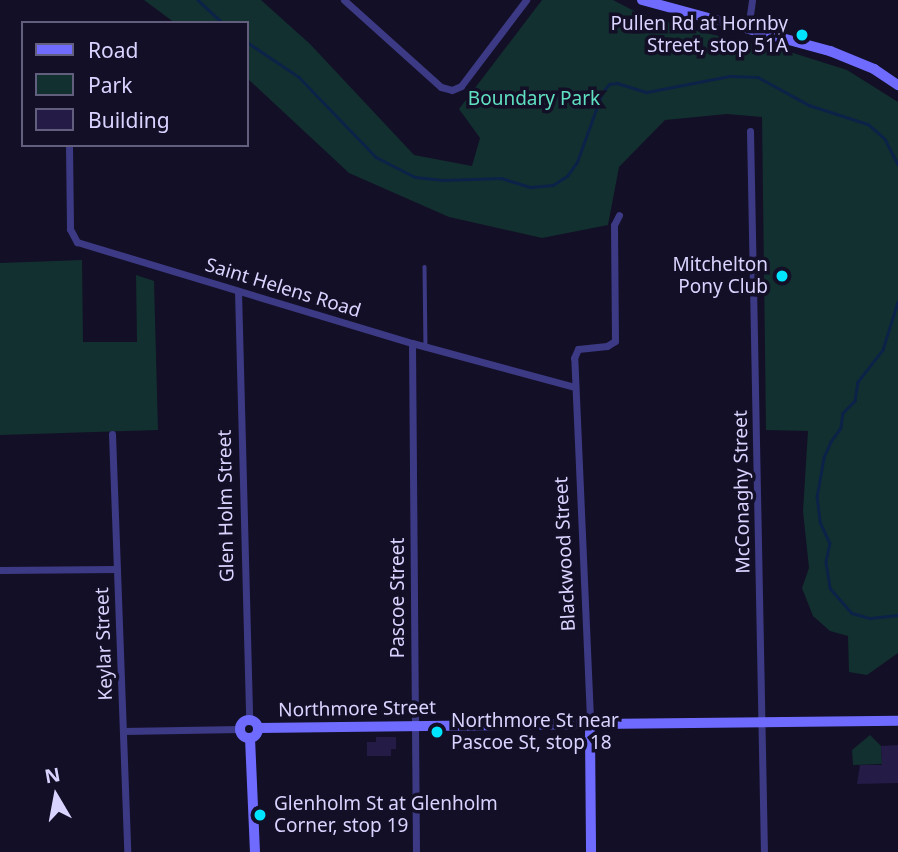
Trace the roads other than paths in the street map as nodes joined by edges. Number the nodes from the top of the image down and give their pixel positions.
1 (344, 0) edge
2 (526, 0) edge
3 (642, 0) edge
4 (752, 0) edge
5 (748, 29) junction
6 (898, 85) edge
7 (750, 131) dead end
8 (69, 147) edge
9 (619, 215) dead end
10 (425, 267) dead end
11 (238, 291) junction
12 (412, 343) junction
13 (426, 347) junction
14 (575, 387) junction
15 (112, 434) dead end
16 (117, 569) junction
17 (0, 570) edge
18 (762, 721) junction
19 (898, 721) edge
20 (253, 724) junction
21 (590, 725) junction
22 (415, 726) junction
23 (240, 729) junction
24 (123, 731) junction
25 (250, 738) junction
26 (127, 852) edge
27 (255, 852) edge
28 (416, 852) edge
29 (591, 852) edge
30 (764, 852) edge

1 - 2 street
3 - 5 street
4 - 5 street
5 - 6 street
7 - 18 street, McConaghy Street
8 - 11 street, Saint Helens Road
9 - 14 street, Blackwood Street
10 - 13 lane
11 - 12 street, Saint Helens Road
11 - 20 street, Glen Holm Street
12 - 13 street, Saint Helens Road
12 - 22 street, Pascoe Street
13 - 14 street, Saint Helens Road
14 - 21 street, Blackwood Street
15 - 16 street, Keylar Street
16 - 17 street
16 - 24 street, Keylar Street
18 - 19 street, Northmore Street
18 - 21 street, Northmore Street
18 - 30 street, McConaghy Street
20 - 22 street, Northmore Street
20 - 23 street
20 - 25 street
21 - 22 street, Northmore Street
21 - 29 street, Blackwood Street
22 - 28 street, Pascoe Street
23 - 24 street
23 - 25 street
24 - 26 street, Keylar Street
25 - 27 street

